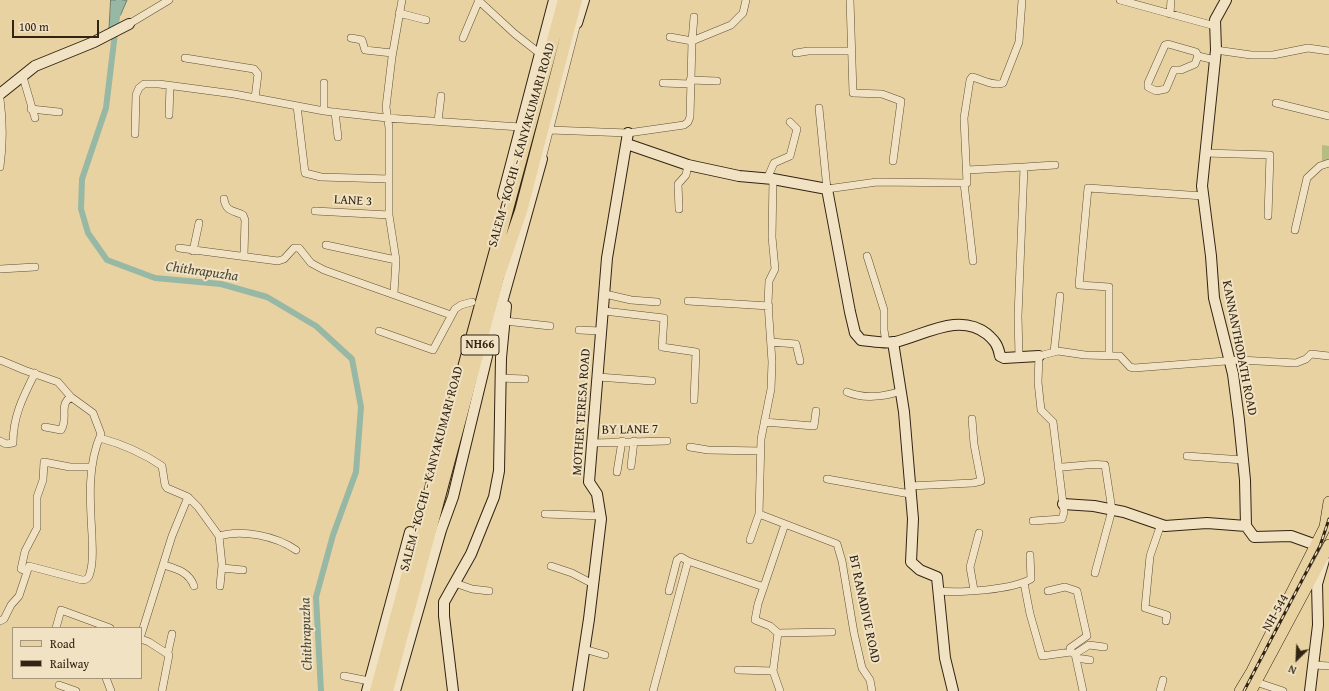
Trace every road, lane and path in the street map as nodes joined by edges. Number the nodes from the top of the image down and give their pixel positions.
1 (169, 0) edge
2 (402, 0) edge
3 (479, 0) edge
4 (554, 0) edge
5 (564, 0) edge
6 (576, 0) edge
7 (584, 0) edge
8 (746, 0) edge
9 (850, 0) edge
10 (1022, 0) edge
11 (1120, 0) edge
12 (1171, 0) edge
13 (1226, 0) edge
14 (399, 13) junction
15 (1170, 14) junction
16 (694, 17) dead end
17 (426, 20) dead end
18 (577, 23) joint
19 (129, 24) joint
20 (1215, 26) junction
21 (670, 37) dead end
22 (351, 38) dead end
23 (463, 38) dead end
24 (692, 41) junction
25 (851, 50) junction
26 (1329, 51) edge
27 (392, 53) junction
28 (796, 53) dead end
29 (1215, 55) junction
30 (1198, 56) junction
31 (544, 57) junction
32 (185, 58) dead end
33 (23, 77) junction
34 (717, 81) dead end
35 (690, 82) junction
36 (324, 83) dead end
37 (663, 83) dead end
38 (170, 86) junction
39 (0, 94) edge
40 (441, 96) dead end
41 (255, 98) junction
42 (0, 99) edge
43 (1276, 104) dead end
44 (297, 106) junction
45 (819, 108) dead end
46 (31, 109) junction
47 (324, 111) junction
48 (59, 112) dead end
49 (335, 112) junction
50 (169, 115) dead end
51 (1329, 116) edge
52 (35, 118) dead end
53 (387, 118) junction
54 (438, 121) junction
55 (790, 122) dead end
56 (520, 127) junction
57 (550, 130) junction
58 (628, 133) junction
59 (135, 134) dead end
60 (338, 137) dead end
61 (627, 144) junction
62 (1205, 153) junction
63 (1, 156) edge
64 (538, 158) junction
65 (893, 161) dead end
66 (1329, 163) edge
67 (688, 165) junction
68 (1055, 165) dead end
69 (0, 167) edge
70 (1024, 167) junction
71 (967, 170) junction
72 (389, 179) junction
73 (770, 179) junction
74 (964, 183) junction
75 (827, 189) junction
76 (507, 196) junction
77 (1203, 196) junction
78 (224, 199) dead end
79 (679, 209) dead end
80 (315, 211) dead end
81 (390, 215) junction
82 (1268, 216) dead end
83 (199, 223) dead end
84 (1295, 230) dead end
85 (326, 245) dead end
86 (179, 248) dead end
87 (193, 251) junction
88 (244, 255) junction
89 (867, 256) dead end
90 (396, 260) junction
91 (973, 261) dead end
92 (35, 268) dead end
93 (0, 269) edge
94 (508, 281) junction
95 (394, 293) junction
96 (605, 294) junction
97 (1060, 296) dead end
98 (688, 301) dead end
99 (472, 302) dead end
100 (657, 302) dead end
101 (769, 306) junction
102 (604, 311) junction
103 (451, 315) junction
104 (505, 321) junction
105 (550, 326) dead end
106 (579, 330) dead end
107 (379, 331) dead end
108 (600, 331) junction
109 (771, 342) junction
110 (890, 342) junction
111 (1054, 352) junction
112 (1109, 355) junction
113 (1019, 356) junction
114 (1039, 356) junction
115 (1329, 356) edge
116 (0, 360) edge
117 (800, 361) dead end
118 (1230, 361) junction
119 (35, 373) junction
120 (598, 376) junction
121 (500, 378) junction
122 (524, 379) dead end
123 (652, 381) dead end
124 (901, 391) junction
125 (847, 392) dead end
126 (70, 397) junction
127 (694, 400) dead end
128 (816, 411) dead end
129 (972, 419) dead end
130 (764, 422) junction
131 (45, 427) dead end
132 (100, 438) junction
133 (0, 441) edge
134 (622, 441) junction
135 (634, 441) junction
136 (667, 441) dead end
137 (593, 443) junction
138 (690, 447) dead end
139 (761, 451) junction
140 (1187, 456) dead end
141 (1243, 460) junction
142 (631, 466) dead end
143 (92, 467) junction
144 (1058, 467) junction
145 (617, 472) dead end
146 (827, 479) dead end
147 (910, 490) junction
148 (188, 497) junction
149 (1329, 502) edge
150 (1063, 504) junction
151 (1112, 510) junction
152 (545, 514) dead end
153 (759, 514) junction
154 (600, 516) junction
155 (1033, 521) dead end
156 (785, 524) junction
157 (1161, 524) junction
158 (1246, 526) junction
159 (414, 533) junction
160 (979, 533) dead end
161 (219, 536) junction
162 (750, 540) dead end
163 (1323, 548) edge
164 (296, 550) dead end
165 (1030, 555) dead end
166 (688, 561) junction
167 (164, 565) junction
168 (551, 566) dead end
169 (222, 568) junction
170 (243, 570) dead end
171 (26, 571) junction
172 (1095, 573) dead end
173 (455, 583) junction
174 (1024, 583) junction
175 (593, 584) junction
176 (194, 586) dead end
177 (220, 586) dead end
178 (764, 587) junction
179 (974, 590) junction
180 (489, 591) dead end
181 (669, 591) dead end
182 (939, 591) junction
183 (1048, 591) dead end
184 (0, 621) edge
185 (1166, 621) dead end
186 (56, 627) edge
187 (107, 627) edge
188 (142, 632) edge
189 (832, 632) dead end
190 (778, 633) junction
191 (172, 634) dead end
192 (396, 637) junction
193 (142, 639) edge
194 (1104, 647) dead end
195 (584, 649) junction
196 (168, 652) junction
197 (1074, 654) junction
198 (605, 655) dead end
199 (1090, 660) dead end
200 (1315, 666) junction
201 (1329, 666) edge
202 (738, 670) dead end
203 (772, 671) junction
204 (344, 676) dead end
205 (106, 679) edge
206 (1163, 680) dead end
207 (59, 685) dead end
208 (1254, 686) edge
209 (371, 688) edge
210 (76, 691) edge
211 (112, 691) edge
212 (162, 691) edge
213 (387, 691) edge
214 (395, 691) edge
215 (453, 691) edge
216 (578, 691) edge
217 (653, 691) edge
218 (780, 691) edge
219 (872, 691) edge
220 (952, 691) edge
221 (1083, 691) edge
222 (1160, 691) edge
223 (1240, 691) edge
224 (1283, 691) edge
225 (1310, 691) edge

1 - 19 street
2 - 14 street
3 - 23 street
3 - 31 street
4 - 31 street
5 - 31 highway, SALEM - KOCHI - KANYAKUMARI ROAD / NH66
6 - 64 highway, SALEM - KOCHI - KANYAKUMARI ROAD / NH66
7 - 18 street
8 - 24 street
9 - 25 street
10 - 71 street
11 - 15 street
12 - 15 street
13 - 20 street
14 - 17 street
14 - 27 street
15 - 20 street
16 - 24 street
18 - 57 street
19 - 33 street
20 - 29 street, KANNANTHODATH ROAD
21 - 24 street
22 - 27 street
24 - 35 street
25 - 28 street
25 - 65 street
26 - 29 street
27 - 53 street
29 - 30 street
29 - 62 street, KANNANTHODATH ROAD
30 - 30 street
31 - 56 street
31 - 76 highway, SALEM - KOCHI - KANYAKUMARI ROAD / NH66
32 - 41 street
33 - 39 street
33 - 46 street
34 - 35 street
35 - 37 street
35 - 58 street
36 - 47 street
38 - 41 street
38 - 50 street
38 - 59 street
40 - 54 street
41 - 44 street
42 - 63 street
43 - 51 street
44 - 47 street
44 - 72 street
45 - 75 street
46 - 48 street
46 - 52 street
47 - 49 street
49 - 53 street
49 - 60 street
53 - 54 street
53 - 72 street
54 - 56 street
55 - 73 street
56 - 76 street
57 - 58 street
57 - 64 street
58 - 61 street, MOTHER TERESA ROAD
61 - 67 street
61 - 96 street, MOTHER TERESA ROAD
62 - 77 street, KANNANTHODATH ROAD
62 - 82 street
63 - 69 street
64 - 94 street
64 - 192 highway, SALEM - KOCHI - KANYAKUMARI ROAD / NH66
66 - 84 street
67 - 73 street
67 - 79 street
68 - 70 street
70 - 71 street
70 - 113 street
71 - 74 street
72 - 81 street
73 - 75 street
73 - 101 street
74 - 75 street
74 - 91 street
75 - 110 street
76 - 159 highway, SALEM - KOCHI - KANYAKUMARI ROAD / NH66
77 - 112 street
77 - 118 street, KANNANTHODATH ROAD
78 - 88 street
80 - 81 street, LANE 3
81 - 90 street
83 - 87 street
85 - 90 street
86 - 87 street
87 - 88 street
88 - 95 street
89 - 110 street
90 - 95 street
92 - 93 street
94 - 104 street
94 - 214 street
95 - 103 street
96 - 100 street
96 - 102 street, MOTHER TERESA ROAD
97 - 111 street
98 - 101 street
99 - 103 street
101 - 109 street
102 - 108 street, MOTHER TERESA ROAD
102 - 127 street
103 - 107 street
104 - 105 street
104 - 121 street
106 - 108 street
108 - 120 street, MOTHER TERESA ROAD
109 - 117 street
109 - 130 street
110 - 113 street
110 - 124 street
111 - 112 street
111 - 114 street
112 - 118 street
113 - 114 street
114 - 144 street
115 - 118 street
116 - 119 street
118 - 141 street, KANNANTHODATH ROAD
119 - 126 street
119 - 133 street
120 - 123 street
120 - 137 street, MOTHER TERESA ROAD
121 - 122 street
121 - 173 street
124 - 125 street
124 - 147 street
126 - 131 street
126 - 132 street
128 - 130 street
129 - 147 street
130 - 139 street
132 - 143 street
132 - 148 street
134 - 135 street, BY LANE 7
134 - 137 street, BY LANE 7
134 - 145 street
135 - 136 street, BY LANE 7
135 - 142 street
137 - 154 street, MOTHER TERESA ROAD
138 - 139 street
139 - 153 street
140 - 141 street
141 - 158 street, KANNANTHODATH ROAD
143 - 171 street
143 - 171 street
144 - 150 street
144 - 151 street
146 - 147 street
147 - 182 street
148 - 161 street
148 - 167 street
149 - 163 main road
150 - 151 street
150 - 155 street
151 - 157 street
151 - 172 street
152 - 154 street
153 - 156 street, BT RANADIVE ROAD
153 - 162 street
154 - 175 street, MOTHER TERESA ROAD
156 - 178 street
156 - 219 street, BT RANADIVE ROAD
157 - 158 street
157 - 185 street
158 - 163 street
159 - 192 highway, SALEM - KOCHI - KANYAKUMARI ROAD / NH66
159 - 209 street
160 - 179 street
161 - 164 street
161 - 169 street
163 - 200 street
163 - 208 main road, NH-544
163 - 223 main road, NH-544
165 - 174 street
166 - 178 street
166 - 181 street
166 - 217 street
167 - 176 street
167 - 188 street
168 - 175 street
169 - 170 street
169 - 177 street
171 - 184 street
173 - 180 street
173 - 215 street
174 - 179 street
174 - 197 street
175 - 195 street, MOTHER TERESA ROAD
178 - 190 street
179 - 182 street
182 - 220 street
183 - 197 street
186 - 187 street
189 - 190 street
190 - 203 street
191 - 196 street
192 - 209 highway, SALEM - KOCHI - KANYAKUMARI ROAD / NH66
192 - 213 highway, SALEM - KOCHI - KANYAKUMARI ROAD / NH66
193 - 196 street
194 - 197 street
195 - 198 street
195 - 216 street, MOTHER TERESA ROAD
196 - 212 street
197 - 199 street
197 - 221 street
200 - 201 street
200 - 225 street
202 - 203 street
203 - 218 street
204 - 209 street
205 - 211 street
206 - 222 street
207 - 210 street
208 - 224 street

